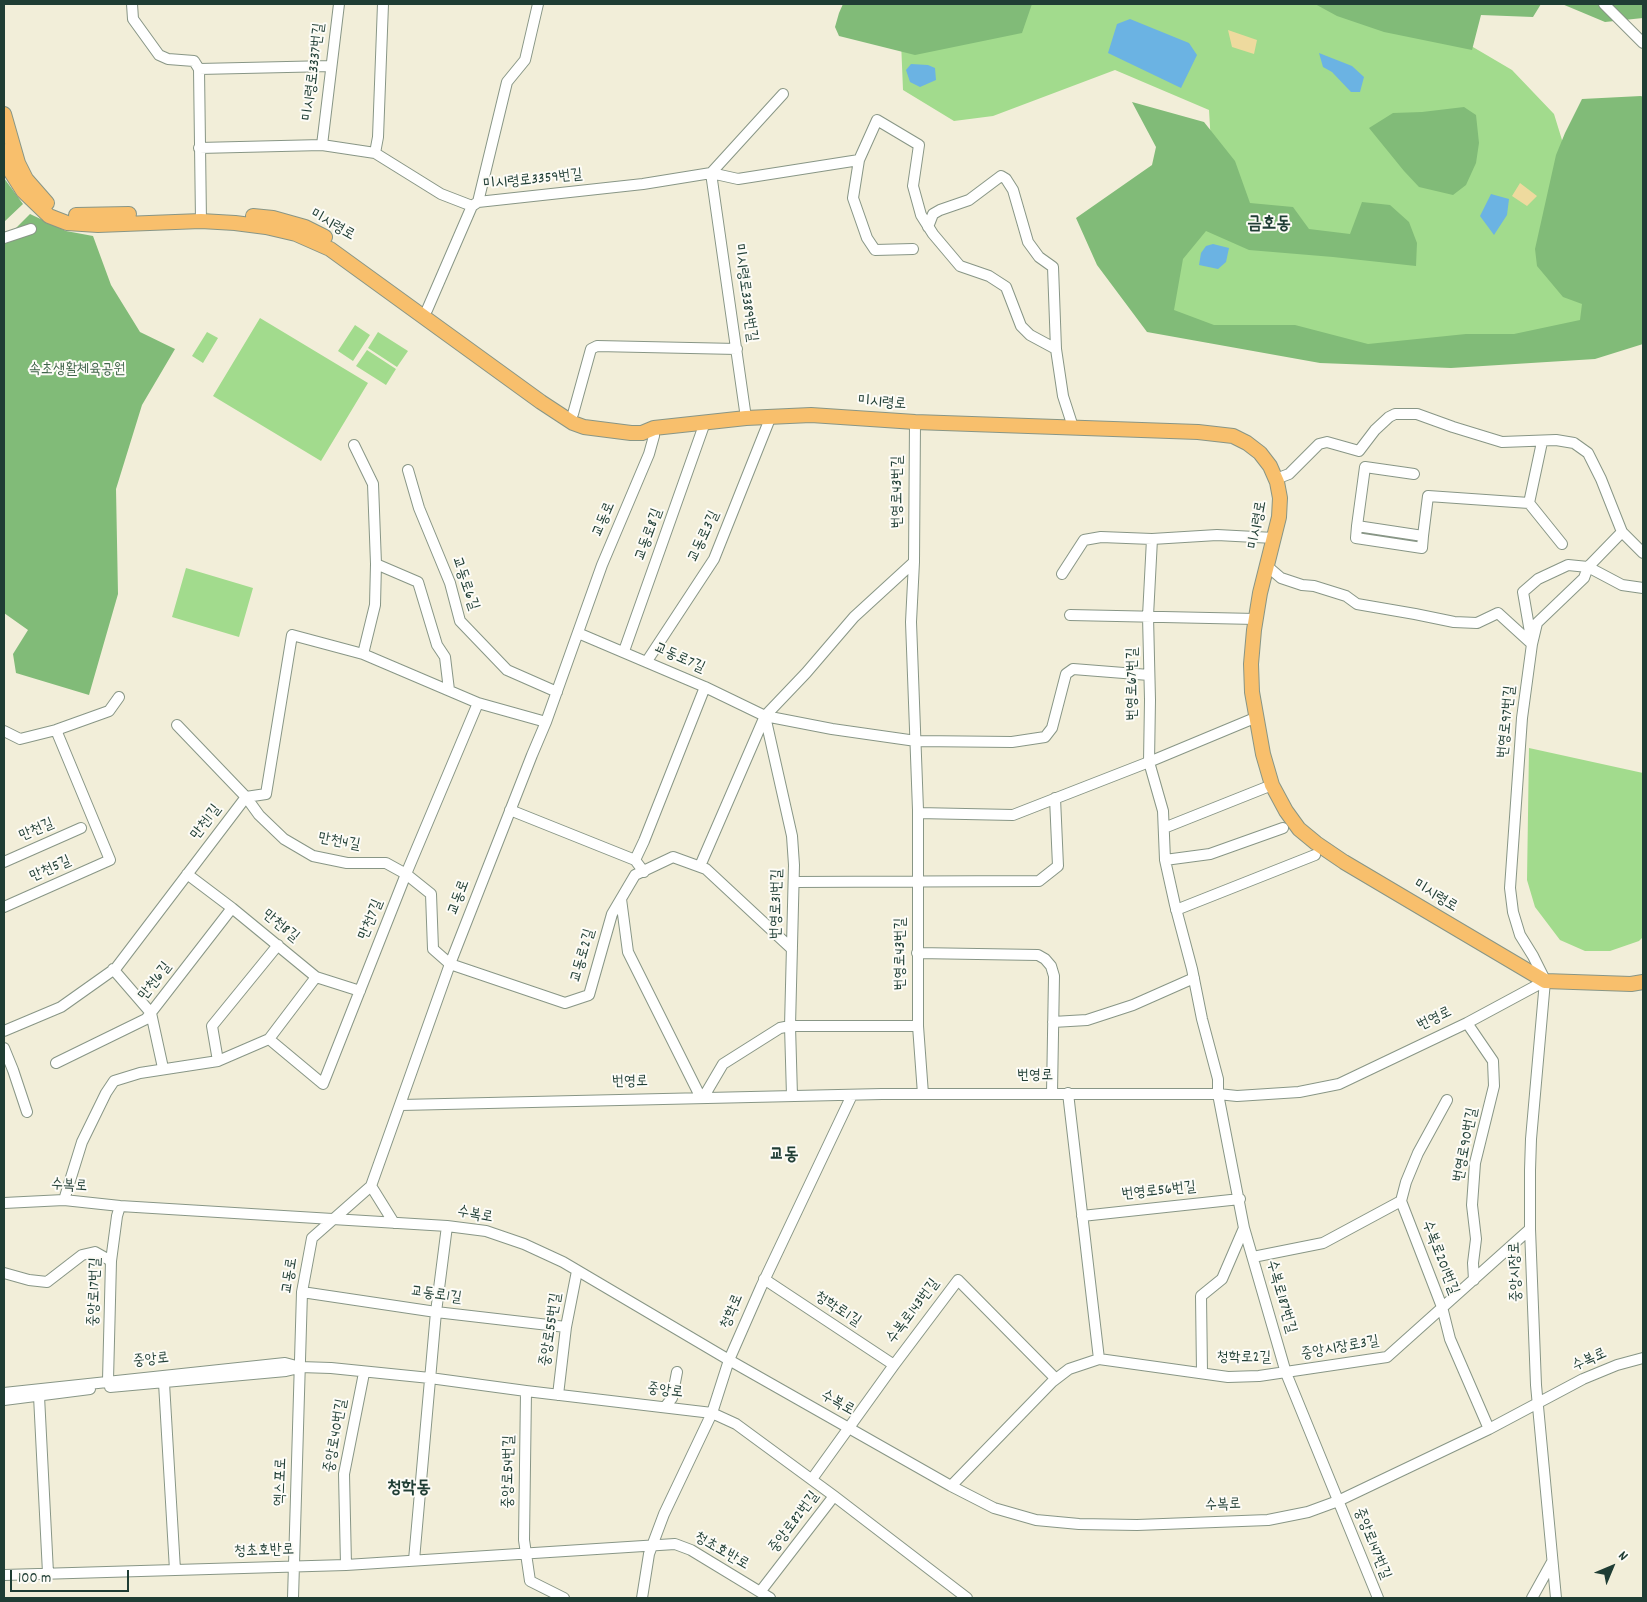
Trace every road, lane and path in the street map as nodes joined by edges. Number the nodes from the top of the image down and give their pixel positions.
1 (132, 4) edge
2 (339, 4) edge
3 (383, 4) edge
4 (538, 4) edge
5 (1604, 4) edge
6 (1643, 43) edge
7 (331, 66) junction
8 (199, 69) junction
9 (783, 94) dead end
10 (4, 114) edge
11 (322, 144) junction
12 (199, 148) junction
13 (4, 151) edge
14 (375, 154) junction
15 (859, 160) junction
16 (710, 174) junction
17 (475, 204) junction
18 (200, 217) junction
19 (928, 227) junction
20 (31, 229) dead end
21 (4, 238) edge
22 (913, 249) dead end
23 (425, 312) junction
24 (737, 349) junction
25 (1056, 349) junction
26 (573, 414) junction
27 (771, 416) junction
28 (746, 418) junction
29 (915, 422) junction
30 (1073, 427) junction
31 (654, 428) junction
32 (703, 428) dead end
33 (1542, 442) junction
34 (354, 445) dead end
35 (408, 470) dead end
36 (1414, 474) dead end
37 (1276, 479) junction
38 (1529, 503) junction
39 (1622, 532) junction
40 (1274, 538) junction
41 (1152, 539) junction
42 (1562, 544) dead end
43 (1643, 553) edge
44 (914, 562) junction
45 (376, 564) junction
46 (1267, 566) junction
47 (1588, 567) junction
48 (1062, 574) dead end
49 (1643, 588) edge
50 (1070, 615) dead end
51 (1148, 616) junction
52 (1256, 619) junction
53 (578, 634) junction
54 (1532, 644) junction
55 (624, 651) junction
56 (364, 654) junction
57 (647, 661) junction
58 (1149, 675) junction
59 (705, 686) junction
60 (449, 690) junction
61 (557, 692) junction
62 (119, 696) dead end
63 (478, 702) junction
64 (765, 716) junction
65 (1257, 717) junction
66 (546, 722) junction
67 (177, 725) dead end
68 (56, 730) junction
69 (4, 731) edge
70 (916, 741) junction
71 (1149, 762) junction
72 (1272, 785) junction
73 (246, 797) junction
74 (1055, 798) junction
75 (510, 810) junction
76 (918, 813) junction
77 (81, 828) dead end
78 (1164, 828) junction
79 (1283, 828) dead end
80 (1315, 855) dead end
81 (635, 860) junction
82 (1165, 860) junction
83 (4, 862) edge
84 (700, 866) junction
85 (640, 873) junction
86 (187, 874) junction
87 (406, 874) junction
88 (917, 881) junction
89 (794, 882) junction
90 (621, 899) junction
91 (4, 907) edge
92 (232, 908) junction
93 (1176, 910) junction
94 (278, 945) junction
95 (792, 949) junction
96 (917, 954) junction
97 (450, 964) junction
98 (113, 969) junction
99 (316, 977) junction
100 (1194, 978) junction
101 (1545, 981) junction
102 (1643, 982) edge
103 (360, 991) junction
104 (151, 1012) junction
105 (1053, 1022) junction
106 (1467, 1023) junction
107 (790, 1026) junction
108 (918, 1026) junction
109 (4, 1031) edge
110 (268, 1039) junction
111 (4, 1048) edge
112 (218, 1061) junction
113 (56, 1064) dead end
114 (163, 1068) junction
115 (1052, 1093) junction
116 (1068, 1093) junction
117 (923, 1094) junction
118 (1218, 1094) junction
119 (852, 1095) junction
120 (792, 1096) junction
121 (702, 1098) junction
122 (1447, 1100) dead end
123 (401, 1104) junction
124 (27, 1112) dead end
125 (371, 1186) junction
126 (1240, 1199) junction
127 (64, 1200) junction
128 (1401, 1202) junction
129 (4, 1203) edge
130 (120, 1206) junction
131 (1082, 1216) junction
132 (333, 1220) junction
133 (394, 1223) junction
134 (447, 1226) junction
135 (1244, 1228) junction
136 (1530, 1229) junction
137 (1252, 1257) junction
138 (111, 1261) junction
139 (577, 1271) junction
140 (4, 1273) edge
141 (764, 1280) junction
142 (1474, 1280) junction
143 (302, 1292) junction
144 (1442, 1307) junction
145 (436, 1312) junction
146 (566, 1327) junction
147 (1643, 1358) edge
148 (1099, 1359) junction
149 (729, 1360) junction
150 (894, 1365) junction
151 (300, 1368) junction
152 (364, 1372) junction
153 (677, 1372) dead end
154 (1202, 1372) junction
155 (1286, 1373) junction
156 (430, 1378) junction
157 (1056, 1379) junction
158 (108, 1380) junction
159 (164, 1383) junction
160 (526, 1391) junction
161 (4, 1392) edge
162 (558, 1395) junction
163 (39, 1396) junction
164 (4, 1400) edge
165 (1539, 1403) junction
166 (665, 1407) junction
167 (712, 1413) junction
168 (850, 1428) junction
169 (1489, 1429) junction
170 (812, 1479) junction
171 (951, 1486) junction
172 (834, 1496) junction
173 (1338, 1501) junction
174 (653, 1546) junction
175 (525, 1553) junction
176 (414, 1560) junction
177 (1552, 1561) junction
178 (346, 1565) junction
179 (295, 1566) junction
180 (175, 1570) junction
181 (48, 1573) junction
182 (4, 1575) edge
183 (760, 1592) junction
184 (293, 1598) edge
185 (564, 1598) edge
186 (642, 1598) edge
187 (770, 1598) edge
188 (967, 1598) edge
189 (1378, 1598) edge
190 (1532, 1598) edge
191 (1556, 1598) edge

1 - 8 street
2 - 7 street, 미시령로3337번길
3 - 14 street
4 - 17 street
5 - 6 street
7 - 8 street
7 - 11 street, 미시령로3337번길
8 - 12 street
9 - 16 street
10 - 18 main road, 미시령로
11 - 12 street
11 - 14 street
12 - 18 street
13 - 18 main road, 미시령로
14 - 17 street
15 - 16 street, 미시령로3359번길
15 - 19 street
15 - 22 street
16 - 17 street, 미시령로3359번길
16 - 24 street, 미시령로3389번길
17 - 23 street, 미시령로3359번길
18 - 23 main road, 미시령로
19 - 25 street
19 - 25 street
20 - 21 street
23 - 26 main road, 미시령로
23 - 31 main road, 미시령로
24 - 26 street
24 - 28 street, 미시령로3389번길
25 - 30 street
26 - 31 main road, 미시령로
27 - 28 main road, 미시령로
27 - 29 main road, 미시령로
27 - 57 street, 교동로3길
28 - 31 main road, 미시령로
29 - 30 main road, 미시령로
29 - 44 street, 번영로43번길
30 - 37 main road, 미시령로
31 - 53 street, 교동로
32 - 55 street, 교동로8길
33 - 37 street
33 - 38 street
33 - 39 street
34 - 45 street
35 - 61 street, 교동로6길
36 - 38 street
37 - 40 main road, 미시령로
38 - 42 street
39 - 43 street
39 - 47 street
40 - 41 street
40 - 46 main road, 미시령로
41 - 48 street
41 - 51 street, 번영로67번길
44 - 64 street
44 - 70 street, 번영로43번길
45 - 56 street
45 - 60 street
46 - 52 main road, 미시령로
46 - 54 street
47 - 49 street, 번영로97번길
47 - 54 street
47 - 54 street, 번영로97번길
50 - 51 street
51 - 52 street
51 - 58 street, 번영로67번길
52 - 65 main road, 미시령로
53 - 55 street, 교동로7길
53 - 61 street, 교동로
54 - 101 street, 번영로97번길
55 - 57 street, 교동로7길
56 - 60 street
56 - 73 street
57 - 59 street, 교동로7길
58 - 70 street, 교동로7길
58 - 71 street, 번영로67번길
59 - 64 street, 교동로7길
59 - 81 street
60 - 63 street
61 - 66 street, 교동로
62 - 68 street
63 - 66 street
63 - 87 street, 만천7길
64 - 70 street, 교동로7길
64 - 84 street
64 - 89 street, 번영로31번길
65 - 71 street
65 - 72 main road, 미시령로
66 - 75 street, 교동로
67 - 73 street, 만천4길
68 - 69 street
68 - 91 street, 만천5길
70 - 76 street, 번영로43번길
71 - 74 street
71 - 78 street, 번영로67번길
72 - 78 street
72 - 101 main road, 미시령로
73 - 86 street, 만천1길
73 - 87 street, 만천4길
74 - 76 street
74 - 88 street
75 - 81 street
75 - 97 street, 교동로
76 - 88 street, 번영로43번길
77 - 83 street, 만천길
78 - 82 street, 번영로67번길
79 - 82 street
80 - 93 street
81 - 85 street
82 - 93 street, 번영로67번길
84 - 85 street
84 - 95 street
85 - 90 street, 교동로2길
86 - 92 street, 만천8길
86 - 98 street, 만천1길
87 - 97 street, 만천4길
87 - 103 street, 만천7길
88 - 89 street
88 - 96 street, 번영로43번길
89 - 95 street, 번영로31번길
90 - 97 street, 교동로2길
90 - 121 street
92 - 94 street, 만천8길
92 - 104 street, 만천6길
93 - 100 street, 번영로67번길
94 - 99 street, 만천8길
94 - 112 street
95 - 107 street, 번영로31번길
96 - 105 street
96 - 108 street, 번영로43번길
97 - 123 street, 교동로
98 - 104 street
98 - 109 street, 만천1길
99 - 103 street, 만천8길
99 - 110 street
100 - 105 street
100 - 118 street, 번영로67번길
101 - 102 main road
101 - 106 street, 번영로
101 - 136 street, 중앙시장로
103 - 110 street, 만천7길
104 - 113 street, 만천6길
104 - 114 street
105 - 115 street
106 - 118 street, 번영로
106 - 142 street, 번영로90번길
107 - 108 street
107 - 120 street, 번영로31번길
107 - 121 street
108 - 117 street, 번영로43번길
110 - 112 street
111 - 124 street
112 - 114 street
114 - 127 street
115 - 116 street, 번영로
115 - 117 street, 번영로
116 - 118 street, 번영로
116 - 131 street
117 - 119 street, 번영로
118 - 126 street, 수복로187번길
119 - 120 street, 번영로
119 - 141 street, 청학로
120 - 121 street, 번영로
121 - 123 street, 번영로
122 - 128 street
123 - 125 street, 교동로
125 - 132 street, 교동로
125 - 133 street
126 - 131 street, 번영로56번길
126 - 135 street, 수복로187번길
127 - 129 street, 수복로
127 - 130 street, 수복로
128 - 137 street
128 - 144 street, 수복로201번길
130 - 132 street, 수복로
130 - 138 street, 중앙로17번길
131 - 148 street
132 - 133 street, 수복로
132 - 143 street, 교동로
133 - 134 street, 수복로
134 - 139 street, 수복로
134 - 145 street
135 - 137 street, 수복로187번길
135 - 154 street
136 - 142 street, 중앙시장로3길
136 - 165 street, 중앙시장로
137 - 155 street, 수복로187번길
138 - 140 street
138 - 158 street, 중앙로17번길
139 - 146 street, 중앙로55번길
139 - 149 street, 수복로
141 - 149 street, 청학로
141 - 150 street, 청학로1길
142 - 144 street, 중앙시장로3길
143 - 145 street, 교동로1길
143 - 151 street, 교동로
144 - 155 street, 중앙시장로3길
144 - 169 street, 수복로201번길
145 - 146 street, 교동로1길
145 - 156 street
146 - 162 street, 중앙로55번길
147 - 165 street, 수복로
148 - 154 street
148 - 157 street
149 - 167 street, 청학로
149 - 168 street, 수복로
150 - 157 street, 수복로143번길
150 - 168 street, 수복로143번길
151 - 152 street, 중앙로
151 - 158 street, 중앙로
151 - 159 street, 중앙로
151 - 179 street, 엑스포로
152 - 156 street, 중앙로
152 - 178 street, 중앙로40번길
153 - 166 street
154 - 155 street, 청학로2길
155 - 173 street, 수복로187번길
156 - 160 street, 중앙로
156 - 176 street
157 - 171 street
158 - 161 street, 중앙로
159 - 163 street, 중앙로
159 - 180 street, 중앙로
160 - 162 street, 중앙로
160 - 175 street, 중앙로54번길
162 - 166 street, 중앙로
163 - 164 street, 중앙로
163 - 181 street
165 - 169 street, 수복로
165 - 177 street, 중앙시장로
166 - 167 street, 중앙로
167 - 170 street, 중앙로
167 - 174 street, 청학로
168 - 170 street, 수복로143번길
168 - 171 street, 수복로
169 - 173 street, 수복로
170 - 172 street, 중앙로
171 - 173 street, 수복로
172 - 183 street, 중앙로82번길
172 - 188 street, 중앙로
173 - 189 street, 중앙로147번길
174 - 175 street, 청초호반로
174 - 183 street, 청초호반로
174 - 186 street
175 - 176 street, 청초호반로
175 - 185 street
176 - 178 street, 청초호반로
177 - 190 street
177 - 191 street, 중앙시장로
178 - 179 street, 청초호반로
179 - 180 street, 청초호반로
179 - 184 street, 엑스포로
180 - 181 street, 청초호반로
181 - 182 street, 청초호반로
183 - 187 street, 청초호반로

